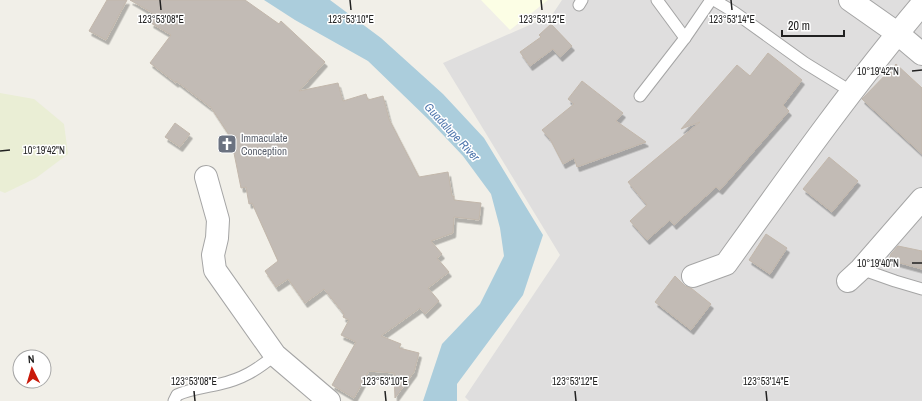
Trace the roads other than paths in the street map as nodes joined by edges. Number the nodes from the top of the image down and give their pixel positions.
1 (657, 0) edge
2 (712, 0) edge
3 (850, 0) edge
4 (922, 4) edge
5 (897, 33) junction
6 (685, 38) junction
7 (922, 54) edge
8 (852, 92) junction
9 (640, 96) dead end
10 (206, 177) dead end
11 (922, 199) edge
12 (854, 275) joint
13 (693, 276) dead end
14 (922, 289) edge
15 (275, 355) junction
16 (174, 401) edge
17 (329, 401) edge

1 - 6 lane
2 - 6 lane
2 - 8 lane
3 - 5 street
4 - 5 street
5 - 7 street
5 - 8 street
6 - 9 lane
8 - 13 street
10 - 15 street
11 - 12 street
12 - 14 lane
15 - 16 lane
15 - 17 street

